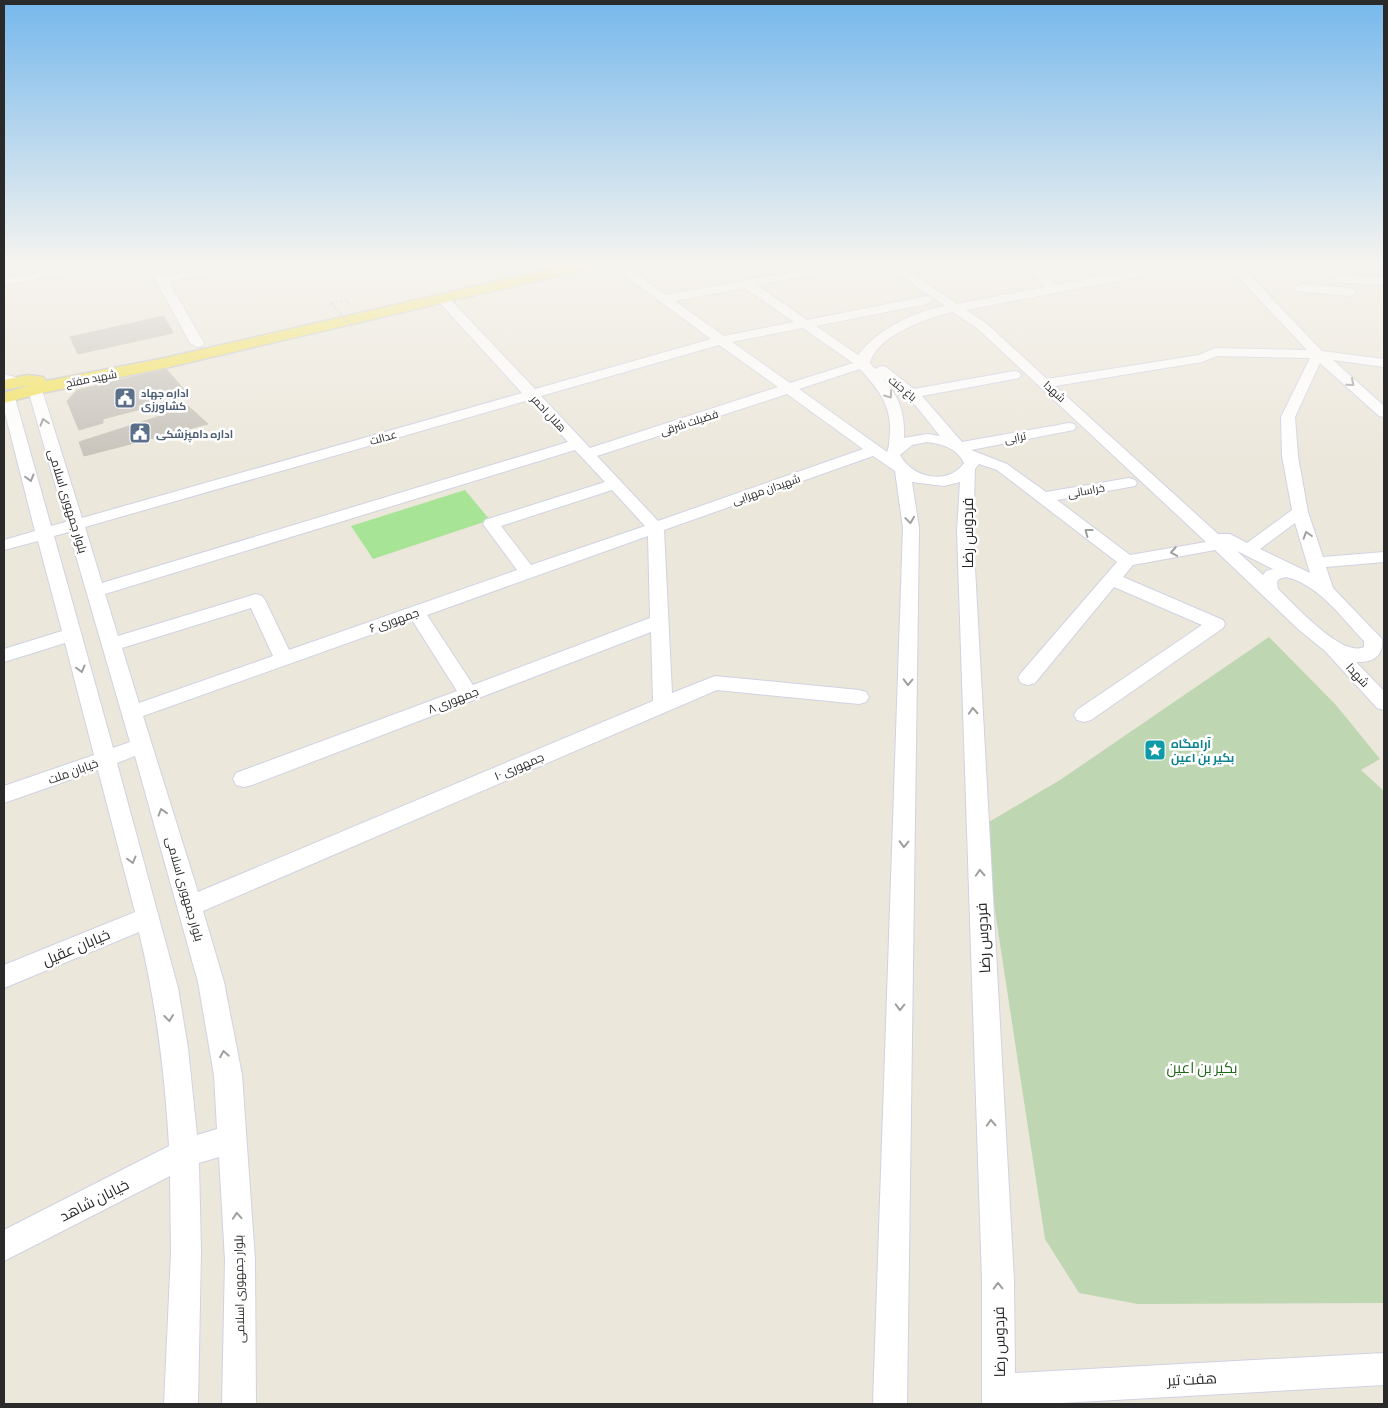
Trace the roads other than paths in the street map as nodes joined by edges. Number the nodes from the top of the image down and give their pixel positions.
1 (191, 332) edge
2 (246, 332) edge
3 (298, 332) edge
4 (474, 332) edge
5 (710, 332) edge
6 (765, 332) edge
7 (816, 332) edge
8 (891, 332) edge
9 (912, 332) edge
10 (988, 332) edge
11 (1297, 332) edge
12 (722, 340) junction
13 (197, 343) junction
14 (1318, 354) junction
15 (1384, 363) edge
16 (863, 364) junction
17 (1014, 375) dead end
18 (1046, 384) junction
19 (17, 387) edge
20 (791, 390) junction
21 (532, 394) junction
22 (911, 394) junction
23 (1384, 413) edge
24 (1069, 427) dead end
25 (896, 448) junction
26 (583, 449) junction
27 (875, 450) junction
28 (963, 454) junction
29 (899, 468) junction
30 (1130, 482) dead end
31 (616, 484) junction
32 (1042, 498) junction
33 (1300, 512) junction
34 (74, 525) junction
35 (656, 528) junction
36 (1206, 530) junction
37 (45, 533) junction
38 (1221, 544) junction
39 (4, 545) edge
40 (1248, 550) junction
41 (1384, 557) edge
42 (1126, 561) junction
43 (1316, 563) junction
44 (1293, 572) junction
45 (528, 573) junction
46 (1112, 579) junction
47 (94, 591) junction
48 (1270, 591) junction
49 (1325, 592) junction
50 (416, 612) junction
51 (661, 620) junction
52 (72, 634) junction
53 (1379, 644) edge
54 (111, 646) junction
55 (1331, 648) junction
56 (4, 656) edge
57 (284, 659) junction
58 (1028, 678) dead end
59 (469, 694) junction
60 (859, 697) dead end
61 (1384, 703) edge
62 (663, 705) junction
63 (131, 713) junction
64 (1084, 714) dead end
65 (142, 746) junction
66 (105, 759) junction
67 (244, 779) dead end
68 (4, 795) edge
69 (190, 906) junction
70 (148, 917) junction
71 (4, 978) edge
72 (233, 1138) junction
73 (184, 1154) junction
74 (4, 1246) edge
75 (1384, 1369) edge
76 (1000, 1397) edge
77 (181, 1404) edge
78 (239, 1404) edge
79 (890, 1404) edge

1 - 13 street
2 - 13 main road, شهید مفتح
3 - 19 main road, شهید مفتح
4 - 21 street, هلال احمر
5 - 12 street
6 - 12 street, عدالت
7 - 16 street, باغ جنت
8 - 16 street
9 - 22 street, باغ جنت
10 - 18 street, شهدا
11 - 14 street
12 - 20 street
12 - 21 street, عدالت
13 - 19 main road, شهید مفتح
14 - 15 street
14 - 18 street
14 -> 23 street
14 - 33 street
16 - 20 street, فضیلت شرقی
16 -> 25 street, باغ جنت
17 - 22 street
18 - 36 street, شهدا
34 -> 19 street, بلوار جمهوری اسلامی
19 -> 37 street
20 - 26 street, فضیلت شرقی
20 - 27 street
21 - 26 street, هلال احمر
21 - 34 street, عدالت
22 - 28 street, باغ جنت
24 - 28 street, ترابی
25 - 28 street
25 - 29 street, باغ جنت
26 - 31 street, هلال احمر
26 - 47 street, فضیلت شرقی
27 - 29 street
27 - 35 street, شهیدان مهرابی
28 - 29 street
28 - 32 street
76 -> 28 street, فردوس رضا
29 -> 79 street
30 - 32 street, خراسانی
31 - 35 street, هلال احمر
31 - 45 street
42 -> 32 street
33 - 40 street
43 -> 33 street
34 - 37 street, عدالت
34 - 47 street, بلوار جمهوری اسلامی
35 - 45 street, جمهوری ۶
35 - 51 street
36 - 38 street, شهدا
36 - 40 street, شهدا
37 - 39 street, عدالت
37 - 52 street
38 -> 42 street
38 - 48 street, شهدا
40 - 44 street, شهدا
41 - 43 street
42 - 46 street
43 - 49 street
44 - 48 street
44 - 49 street, شهدا
45 - 50 street, جمهوری ۶
46 - 58 street
46 - 64 street
47 - 54 street, بلوار جمهوری اسلامی
48 - 55 street, شهدا
49 - 53 street, شهدا
50 - 57 street, جمهوری ۶
50 - 59 street
51 - 59 street, جمهوری ۸
51 - 62 street
52 - 56 street
52 -> 66 street
53 - 55 street
54 - 57 street
54 - 63 street, بلوار جمهوری اسلامی
55 - 61 street, شهدا
57 - 63 street, جمهوری ۶
59 - 67 street, جمهوری ۸
60 - 62 street, جمهوری ۱۰
62 - 69 street, جمهوری ۱۰
63 - 65 street, بلوار جمهوری اسلامی
65 - 66 street, خیابان ملت
69 -> 65 street, بلوار جمهوری اسلامی
66 - 68 street, خیابان ملت
66 -> 70 street
72 -> 69 street, بلوار جمهوری اسلامی
70 - 71 street, خیابان عقیل
70 -> 73 street
72 - 73 street, خیابان شاهد
78 -> 72 street, بلوار جمهوری اسلامی
73 - 74 street, خیابان شاهد
73 - 77 street
75 - 76 street, هفت تیر

